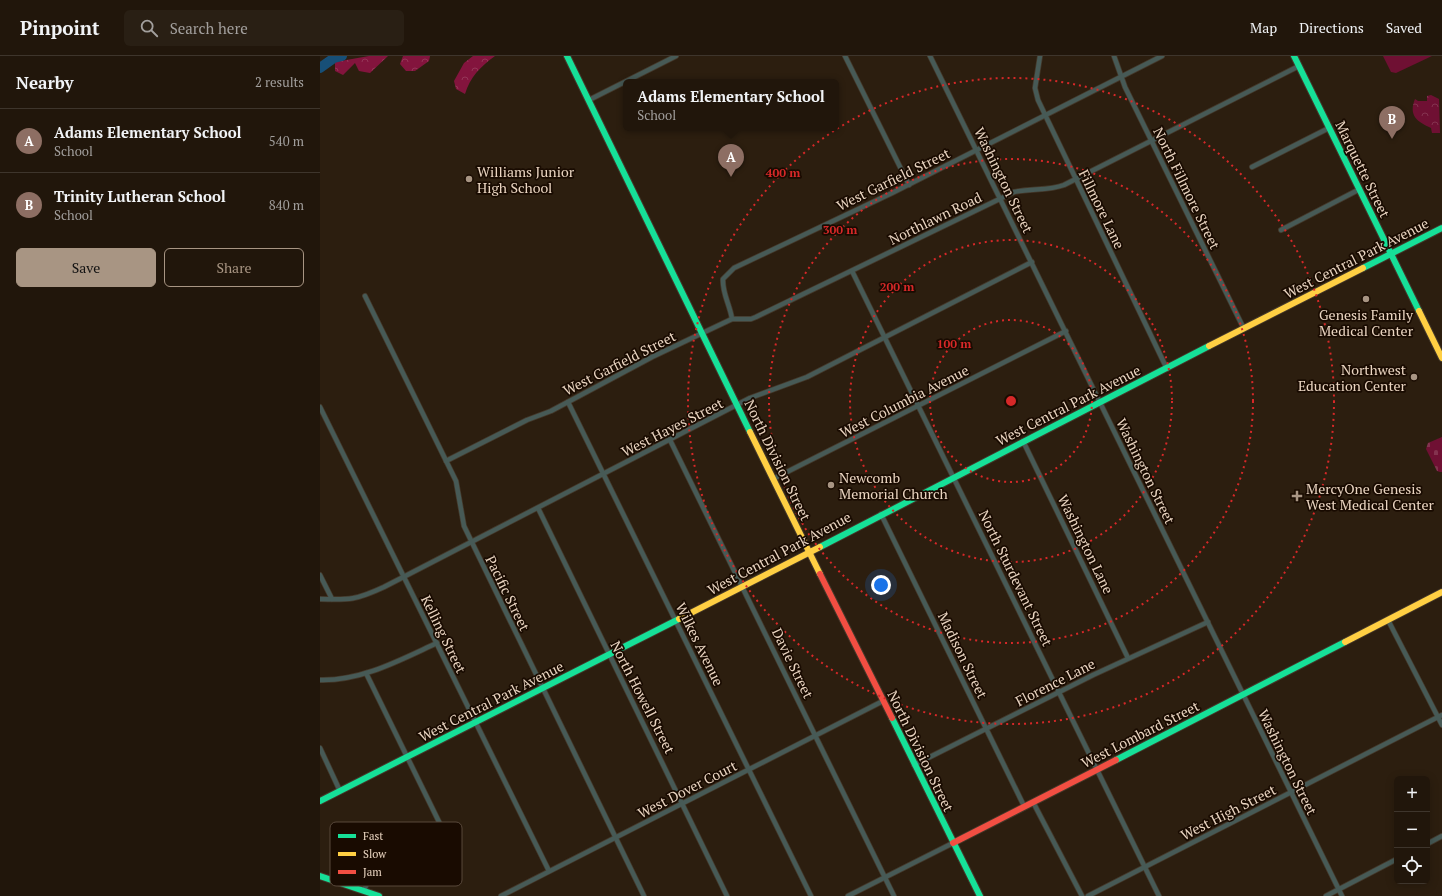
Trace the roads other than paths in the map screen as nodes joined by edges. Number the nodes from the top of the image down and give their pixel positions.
1 (567, 56) edge
2 (676, 56) edge
3 (844, 56) edge
4 (930, 56) edge
5 (1040, 56) edge
6 (1114, 56) edge
7 (1162, 56) edge
8 (1294, 56) edge
9 (1299, 66) junction
10 (1121, 76) junction
11 (631, 79) edge
12 (623, 83) edge
13 (589, 100) junction
14 (1044, 115) junction
15 (1329, 128) junction
16 (1151, 140) junction
17 (976, 150) junction
18 (1252, 167) dead end
19 (1075, 180) junction
20 (909, 185) junction
21 (1360, 189) junction
22 (1000, 199) junction
23 (1442, 228) edge
24 (1282, 230) dead end
25 (1391, 254) junction
26 (1032, 262) junction
27 (852, 271) junction
28 (366, 296) dead end
29 (732, 319) junction
30 (1244, 329) junction
31 (1066, 332) junction
32 (703, 333) junction
33 (885, 337) junction
34 (1442, 356) edge
35 (1167, 369) junction
36 (568, 402) junction
37 (1100, 402) junction
38 (737, 405) junction
39 (918, 405) junction
40 (320, 407) edge
41 (670, 440) junction
42 (1023, 441) junction
43 (446, 461) junction
44 (604, 473) junction
45 (953, 477) junction
46 (773, 479) junction
47 (538, 508) junction
48 (882, 514) junction
49 (472, 542) junction
50 (810, 551) junction
51 (320, 575) edge
52 (404, 577) junction
53 (743, 586) junction
54 (1442, 592) edge
55 (320, 599) edge
56 (332, 599) junction
57 (676, 620) junction
58 (1388, 620) junction
59 (1208, 622) junction
60 (436, 643) junction
61 (609, 654) junction
62 (1128, 658) junction
63 (366, 673) junction
64 (320, 680) edge
65 (542, 688) junction
66 (1059, 692) junction
67 (1243, 695) junction
68 (883, 701) junction
69 (1440, 716) edge
70 (475, 722) junction
71 (1442, 725) edge
72 (987, 729) junction
73 (817, 736) junction
74 (320, 748) edge
75 (408, 757) junction
76 (914, 765) junction
77 (750, 770) junction
78 (1096, 770) junction
79 (340, 791) junction
80 (1291, 792) junction
81 (320, 801) edge
82 (1033, 802) junction
83 (683, 803) junction
84 (1024, 806) junction
85 (439, 822) edge
86 (1442, 836) edge
87 (616, 837) junction
88 (1430, 842) edge
89 (953, 843) junction
90 (1394, 862) edge
91 (1144, 867) junction
92 (549, 871) junction
93 (320, 876) edge
94 (885, 877) junction
95 (330, 879) edge
96 (349, 886) edge
97 (366, 886) edge
98 (1339, 889) junction
99 (364, 891) junction
100 (379, 896) edge
101 (501, 896) edge
102 (644, 896) edge
103 (727, 896) edge
104 (810, 896) edge
105 (848, 896) edge
106 (894, 896) edge
107 (980, 896) edge
108 (1082, 896) edge
109 (1088, 896) edge
110 (1159, 896) edge
111 (1326, 896) edge
112 (1342, 896) edge

1 - 13 main road, North Division Street
2 - 11 street
3 - 20 street
4 - 17 street, Washington Street
5 - 14 street, Fillmore Lane
6 - 10 street, North Fillmore Street
7 - 10 street, West Garfield Street
8 - 9 main road, Marquette Street
9 - 15 main road, Marquette Street
9 - 16 street, Northlawn Road
10 - 14 street, West Garfield Street
10 - 16 street, North Fillmore Street
12 - 13 street
13 - 32 main road, North Division Street
14 - 17 street, West Garfield Street
14 - 19 street, Fillmore Lane
15 - 18 street
15 - 21 main road, Marquette Street
16 - 19 street, Northlawn Road
16 - 30 street, North Fillmore Street
17 - 20 street, West Garfield Street
17 - 22 street, Washington Street
19 - 22 street, Northlawn Road
19 - 35 street, Fillmore Lane
20 - 29 street, West Garfield Street
21 - 24 street
21 - 25 main road, Marquette Street
22 - 26 street, Washington Street
22 - 27 street, Northlawn Road
23 - 25 main road, West Central Park Avenue
25 - 30 main road, West Central Park Avenue
25 - 34 main road, Marquette Street
26 - 31 street, Washington Street
26 - 33 street, West Hayes Street
27 - 29 street, Northlawn Road
27 - 33 street, North Sturdevant Street
28 - 43 street, Pacific Street
29 - 32 street, West Garfield Street
30 - 35 main road, West Central Park Avenue
31 - 37 street, Washington Street
31 - 39 street, West Columbia Avenue
32 - 36 street, West Garfield Street
32 - 38 main road, North Division Street
33 - 38 street, West Hayes Street
33 - 39 street, North Sturdevant Street
35 - 37 main road, West Central Park Avenue
36 - 43 street, West Garfield Street
36 - 44 street, Wilkes Avenue
37 - 42 main road, West Central Park Avenue
37 - 59 street, Washington Street
38 - 41 street, West Hayes Street
38 - 46 main road, North Division Street
39 - 45 street, North Sturdevant Street
39 - 46 street, West Columbia Avenue
40 - 52 street, Kelling Street
41 - 44 street, West Hayes Street
41 - 53 street, Davie Street
42 - 45 main road, West Central Park Avenue
42 - 62 street, Washington Lane
43 - 49 street, Pacific Street
44 - 47 street, West Hayes Street
44 - 57 street, Wilkes Avenue
45 - 48 main road, West Central Park Avenue
45 - 66 street, North Sturdevant Street
46 - 50 main road, North Division Street
47 - 49 street, West Hayes Street
47 - 61 street, North Howell Street
48 - 50 main road, West Central Park Avenue
48 - 72 street, Madison Street
49 - 52 street, West Hayes Street
49 - 65 street, Pacific Street
50 - 53 main road, West Central Park Avenue
50 - 68 main road, North Division Street
51 - 56 street
52 - 56 street, West Hayes Street
52 - 60 street, Kelling Street
53 - 57 main road, West Central Park Avenue
53 - 73 street, Davie Street
54 - 58 main road, West Lombard Street
55 - 56 street, West Hayes Street
57 - 61 main road, West Central Park Avenue
57 - 77 street, Wilkes Avenue
58 - 67 main road, West Lombard Street
58 - 69 street
59 - 62 street, Florence Lane
59 - 67 street, Washington Street
60 - 63 street
60 - 70 street, Kelling Street
61 - 65 main road, West Central Park Avenue
61 - 83 street, North Howell Street
62 - 66 street, Florence Lane
63 - 64 street
63 - 75 street
65 - 70 main road, West Central Park Avenue
65 - 87 street, Pacific Street
66 - 72 street, Florence Lane
66 - 78 street, North Sturdevant Street
67 - 78 main road, West Lombard Street
67 - 80 street, Washington Street
68 - 73 street, West Dover Court
68 - 76 main road, North Division Street
69 - 71 street
69 - 80 street, West High Street
70 - 75 main road, West Central Park Avenue
70 - 92 street, Kelling Street
72 - 76 street, Florence Lane
72 - 84 street, Madison Street
73 - 77 street, West Dover Court
73 - 94 street, Davie Street
74 - 79 street
75 - 79 main road, West Central Park Avenue
75 - 85 street
76 - 89 main road, North Division Street
77 - 83 street, West Dover Court
77 - 104 street, Wilkes Avenue
78 - 82 main road, West Lombard Street
78 - 91 street, North Sturdevant Street
79 - 81 main road, West Central Park Avenue
80 - 91 street, West High Street
80 - 98 street, Washington Street
82 - 84 main road, West Lombard Street
82 - 108 street
83 - 87 street, West Dover Court
83 - 103 street, North Howell Street
84 - 89 main road, West Lombard Street
86 - 88 street
87 - 92 street, West Dover Court
87 - 102 street, Pacific Street
89 - 94 street, West Lombard Street
89 - 107 main road, North Division Street
90 - 98 street
91 - 109 street, West High Street
91 - 110 street, North Sturdevant Street
92 - 101 street, West Dover Court
93 - 95 main road
94 - 105 street, West Lombard Street
94 - 106 street, Davie Street
96 - 99 main road
97 - 99 street
98 - 111 street
98 - 112 street, Washington Street
99 - 100 main road

